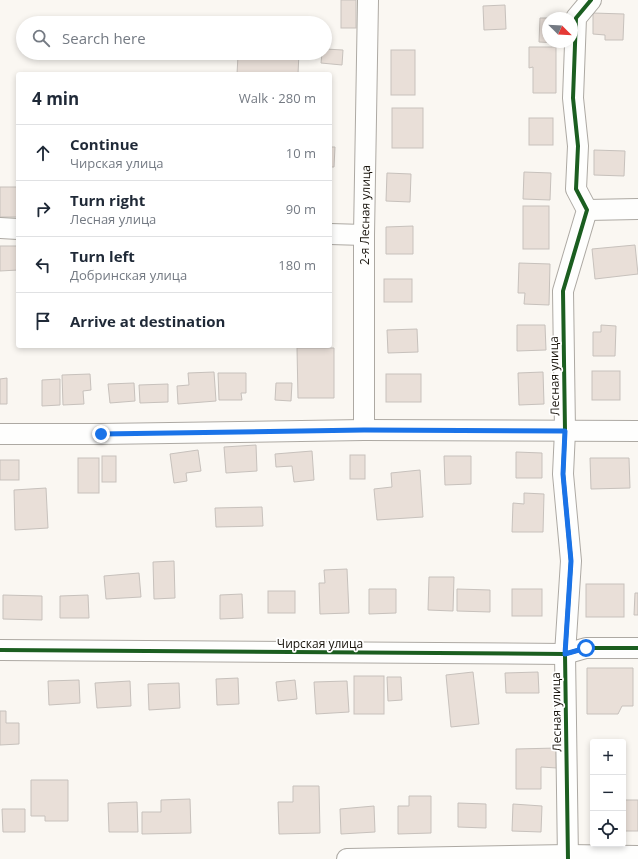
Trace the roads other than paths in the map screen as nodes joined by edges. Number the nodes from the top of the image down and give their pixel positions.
1 (368, 0) edge
2 (591, 0) edge
3 (638, 209) edge
4 (587, 210) junction
5 (0, 228) edge
6 (16, 229) edge
7 (332, 234) edge
8 (364, 235) junction
9 (364, 430) junction
10 (565, 431) junction
11 (638, 431) edge
12 (0, 434) edge
13 (638, 648) edge
14 (0, 650) edge
15 (565, 654) junction
16 (638, 856) edge
17 (568, 857) edge
18 (347, 859) edge

1 - 8 street, 2-я Лесная улица
2 - 4 street
3 - 4 street
4 - 10 street, Лесная улица
5 - 6 street
7 - 8 street
8 - 9 street, 2-я Лесная улица
9 - 10 street
9 - 12 street
10 - 11 street
10 - 15 street, Лесная улица
13 - 15 street, Чирская улица
14 - 15 street, Чирская улица
15 - 17 street, Лесная улица
16 - 17 street
17 - 18 street

